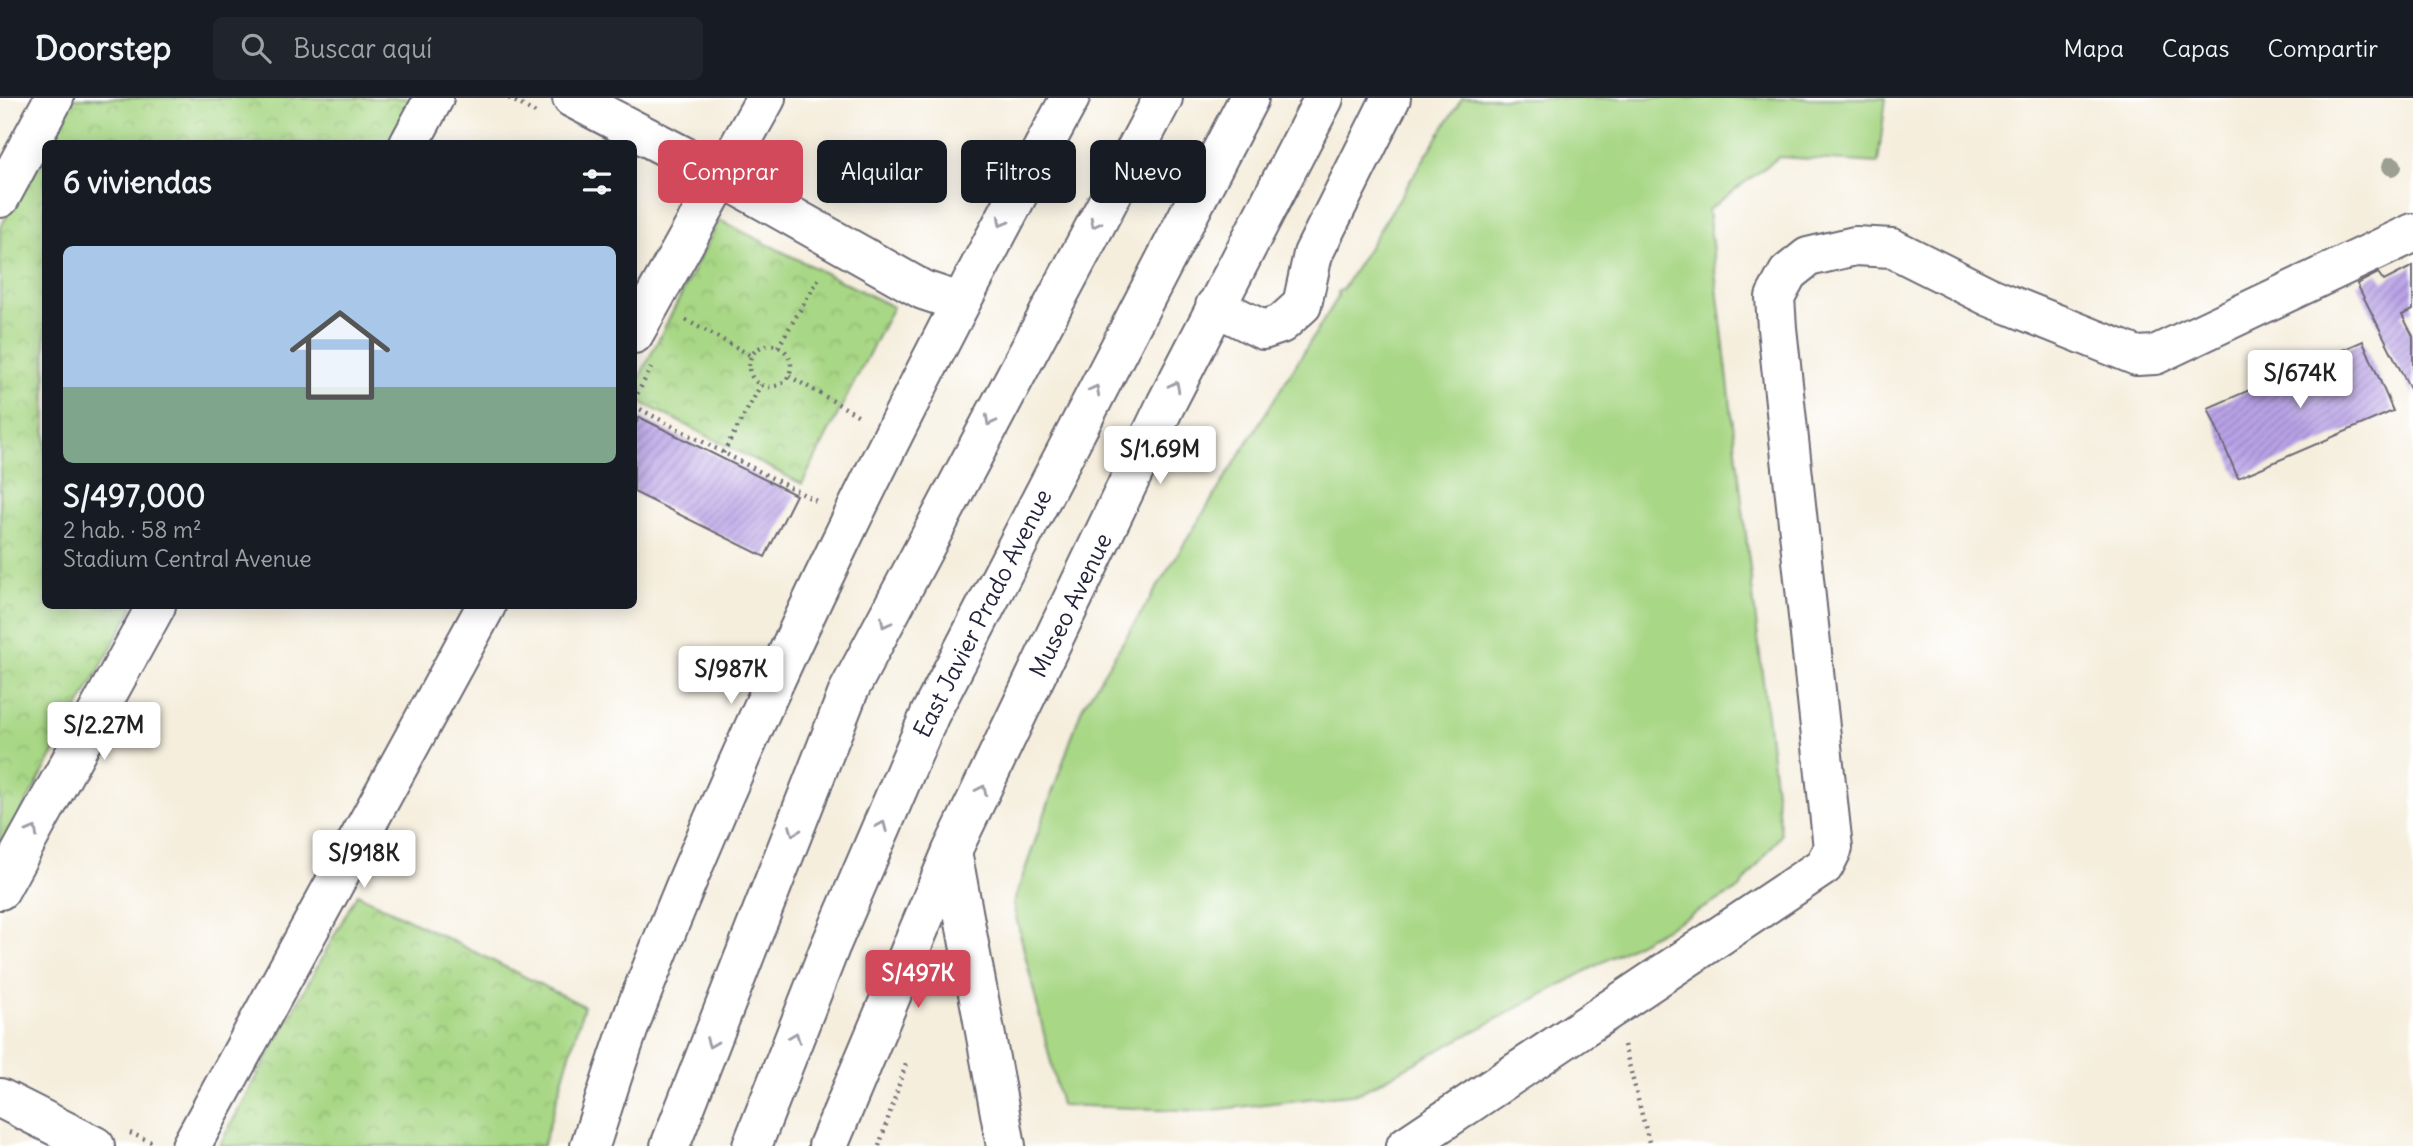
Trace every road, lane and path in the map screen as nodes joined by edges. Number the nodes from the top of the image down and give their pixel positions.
1 (54, 98) edge
2 (434, 98) edge
3 (572, 98) edge
4 (766, 98) edge
5 (1070, 98) edge
6 (1163, 98) edge
7 (1249, 98) edge
8 (1324, 98) edge
9 (1391, 98) edge
10 (411, 140) edge
11 (742, 140) edge
12 (658, 143) edge
13 (0, 198) edge
14 (706, 203) edge
15 (769, 203) edge
16 (2413, 233) edge
17 (825, 268) dead end
18 (959, 302) junction
19 (1215, 306) junction
20 (679, 316) dead end
21 (637, 329) edge
22 (778, 347) junction
23 (752, 356) junction
24 (789, 376) junction
25 (761, 385) junction
26 (637, 408) edge
27 (862, 417) dead end
28 (723, 453) junction
29 (818, 502) dead end
30 (154, 609) edge
31 (484, 609) edge
32 (952, 851) junction
33 (0, 890) edge
34 (1614, 1006) junction
35 (908, 1059) dead end
36 (0, 1098) edge
37 (95, 1146) edge
38 (191, 1146) edge
39 (590, 1146) edge
40 (670, 1146) edge
41 (752, 1146) edge
42 (828, 1146) edge
43 (879, 1146) edge
44 (1006, 1146) edge
45 (1406, 1146) edge
46 (1650, 1146) edge

1 - 13 street
2 - 10 street
3 - 12 street
4 - 11 street
5 -> 18 street
6 -> 40 street
41 -> 7 street, East Javier Prado Avenue
8 - 19 street, Museo Avenue
9 - 19 street
14 - 21 street
15 - 18 street
16 - 34 street
17 - 22 path
18 - 39 street
32 -> 19 street, Museo Avenue
20 - 23 path
22 - 23 path
22 - 24 path
23 - 25 path
24 - 25 path
24 - 27 path
25 - 28 path
26 - 28 path
28 - 29 path
33 -> 30 street
31 - 38 street
32 - 42 street, Museo Avenue
32 - 44 street
34 - 45 street
34 - 46 path
35 - 43 path
36 - 37 street

